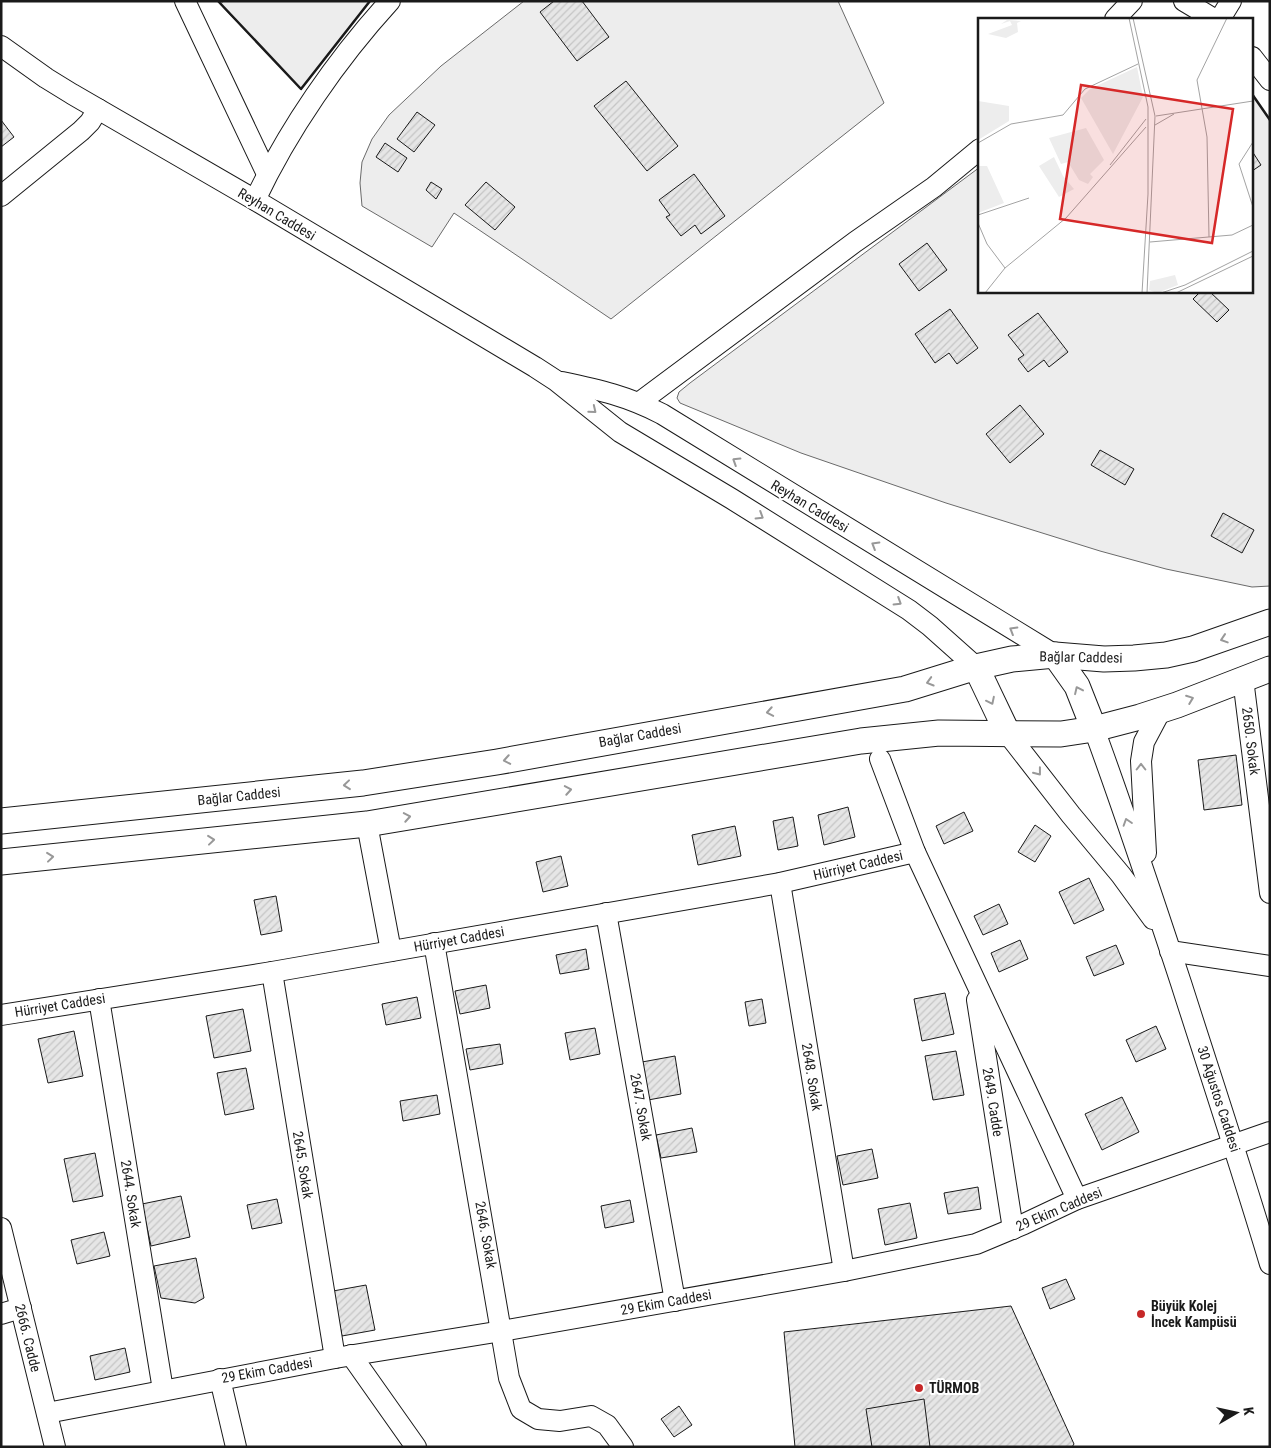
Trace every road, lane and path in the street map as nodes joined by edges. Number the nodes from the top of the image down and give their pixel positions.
1 (185, 1) edge
2 (390, 1) edge
3 (1132, 1) edge
4 (1184, 1) edge
5 (1231, 1) edge
6 (1116, 18) edge
7 (1212, 18) edge
8 (1221, 18) edge
9 (1, 46) edge
10 (1254, 60) edge
11 (1270, 80) edge
12 (98, 109) junction
13 (978, 151) edge
14 (267, 174) junction
15 (1, 196) edge
16 (255, 200) junction
17 (555, 380) junction
18 (640, 402) junction
19 (1270, 622) edge
20 (1055, 655) junction
21 (976, 667) junction
22 (1270, 669) edge
23 (1243, 679) junction
24 (1161, 710) junction
25 (1094, 729) junction
26 (1008, 734) junction
27 (880, 759) dead end
28 (1, 820) edge
29 (368, 824) junction
30 (916, 852) junction
31 (1, 862) edge
32 (780, 883) junction
33 (1148, 885) junction
34 (1270, 893) edge
35 (606, 913) junction
36 (434, 943) junction
37 (1167, 943) junction
38 (391, 951) junction
39 (1270, 966) edge
40 (272, 972) junction
41 (973, 976) junction
42 (99, 999) junction
43 (1, 1015) edge
44 (1270, 1132) edge
45 (1234, 1144) junction
46 (1077, 1199) junction
47 (1, 1228) edge
48 (1013, 1229) junction
49 (1270, 1264) edge
50 (844, 1271) junction
51 (675, 1301) junction
52 (21, 1308) junction
53 (1, 1314) edge
54 (502, 1331) junction
55 (343, 1357) junction
56 (220, 1379) junction
57 (163, 1390) junction
58 (47, 1413) junction
59 (55, 1447) edge
60 (236, 1447) edge
61 (416, 1447) edge
62 (623, 1447) edge

1 - 14 street
2 - 14 street
3 - 6 street
4 - 7 street
5 - 8 street
9 - 12 street, Reyhan Caddesi
10 - 11 street
12 - 15 street
12 - 16 street, Reyhan Caddesi
13 - 18 street
14 - 16 street
16 - 17 street, Reyhan Caddesi
17 - 18 street, Reyhan Caddesi
17 -> 21 street, Reyhan Caddesi
20 -> 18 street, Reyhan Caddesi
19 -> 20 main road, Bağlar Caddesi
20 - 21 main road, Bağlar Caddesi
25 -> 20 main road
21 -> 26 main road
21 -> 28 main road, Bağlar Caddesi
22 - 23 main road
24 -> 23 main road
23 - 34 street, 2650. Sokak
24 - 25 main road
33 -> 24 street
25 - 26 main road
33 -> 25 street, 30 Ağustos Caddesi
29 -> 26 main road
26 -> 37 street, 30 Ağustos Caddesi
27 - 30 street, 2649. Cadde
31 -> 29 main road
29 - 38 street
30 - 32 street, Hürriyet Caddesi
30 - 41 street, 2649. Cadde
32 - 35 street, Hürriyet Caddesi
32 - 50 street, 2648. Sokak
33 - 37 street, 30 Ağustos Caddesi
35 - 36 street, Hürriyet Caddesi
35 - 51 street, 2647. Sokak
36 - 38 street, Hürriyet Caddesi
36 - 54 street, 2646. Sokak
37 - 39 street
37 - 45 street, 30 Ağustos Caddesi
38 - 40 street, Hürriyet Caddesi
40 - 42 street, Hürriyet Caddesi
40 - 55 street, 2645. Sokak
41 - 46 street, 2649. Cadde
41 - 48 street, 2649. Cadde
42 - 43 street, Hürriyet Caddesi
42 - 57 street, 2644. Sokak
44 - 45 street, 29 Ekim Caddesi
45 - 46 street, 29 Ekim Caddesi
45 - 49 street, 30 Ağustos Caddesi
46 - 48 street, 29 Ekim Caddesi
47 - 52 street, 2666. Cadde
48 - 50 street, 29 Ekim Caddesi
50 - 51 street, 29 Ekim Caddesi
51 - 54 street, 29 Ekim Caddesi
52 - 53 street
52 - 58 street, 2666. Cadde
54 - 55 street, 29 Ekim Caddesi
54 - 62 street, 2646. Sokak
55 - 56 street, 29 Ekim Caddesi
55 - 61 street, 2645. Sokak
56 - 57 street, 29 Ekim Caddesi
56 - 60 street
57 - 58 street, 29 Ekim Caddesi
58 - 59 street, 2666. Cadde

